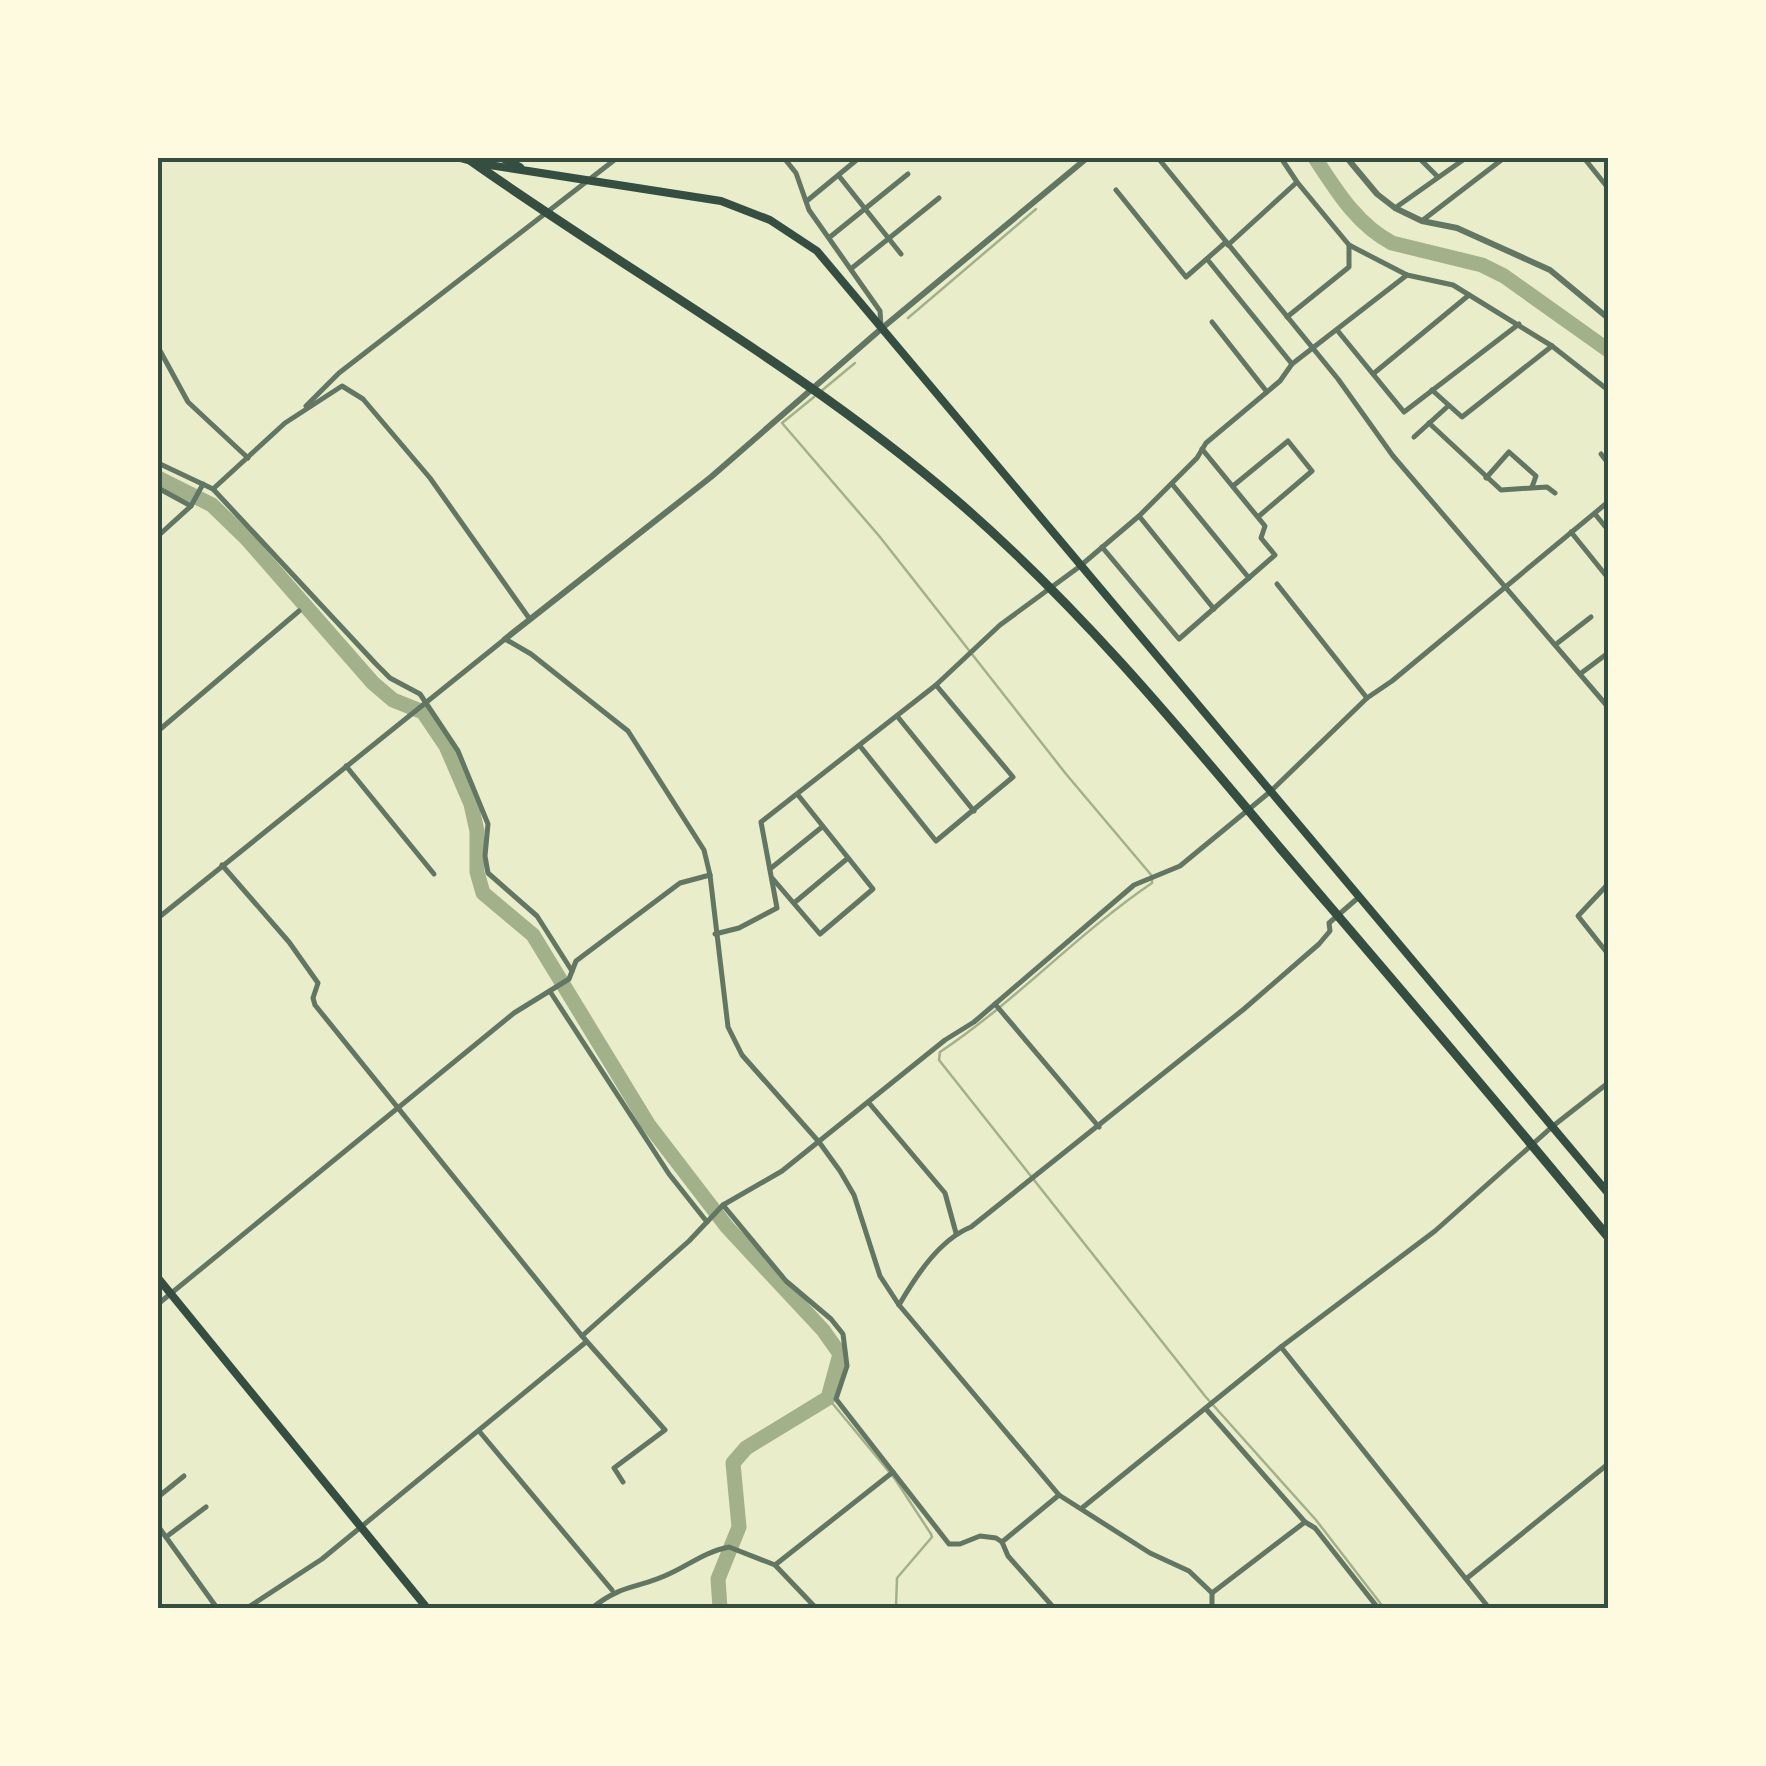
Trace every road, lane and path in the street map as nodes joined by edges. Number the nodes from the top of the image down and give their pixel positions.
1 (463, 158) edge
2 (502, 158) edge
3 (617, 158) edge
4 (784, 158) edge
5 (859, 158) edge
6 (1087, 158) edge
7 (1158, 158) edge
8 (1281, 158) edge
9 (1347, 158) edge
10 (1419, 158) edge
11 (1504, 158) edge
12 (1584, 158) edge
13 (1462, 160) edge
14 (534, 173) junction
15 (908, 174) dead end
16 (839, 176) junction
17 (1438, 177) junction
18 (591, 180) junction
19 (1297, 182) junction
20 (1608, 188) edge
21 (1116, 190) dead end
22 (939, 198) dead end
23 (808, 200) junction
24 (865, 208) junction
25 (1394, 208) junction
26 (1422, 221) junction
27 (830, 237) junction
28 (889, 238) junction
29 (1227, 244) junction
30 (1349, 246) junction
31 (902, 254) dead end
32 (1207, 258) junction
33 (852, 268) junction
34 (1407, 275) junction
35 (1469, 295) junction
36 (1287, 317) junction
37 (1608, 318) edge
38 (1212, 322) dead end
39 (1519, 324) junction
40 (880, 328) junction
41 (1337, 330) junction
42 (1552, 346) junction
43 (158, 347) edge
44 (1312, 350) junction
45 (1292, 364) junction
46 (1373, 374) junction
47 (1432, 390) junction
48 (1608, 390) edge
49 (1267, 392) junction
50 (1448, 407) junction
51 (297, 415) junction
52 (1429, 422) junction
53 (1414, 437) dead end
54 (1202, 449) junction
55 (1601, 454) dead end
56 (248, 458) junction
57 (158, 463) edge
58 (1608, 463) edge
59 (1486, 478) junction
60 (203, 484) junction
61 (1172, 484) junction
62 (1233, 486) junction
63 (1532, 487) junction
64 (158, 488) edge
65 (213, 489) junction
66 (1555, 493) dead end
67 (1608, 502) edge
68 (190, 506) junction
69 (1595, 514) junction
70 (1139, 516) junction
71 (1258, 517) junction
72 (1608, 530) edge
73 (1572, 532) junction
74 (158, 536) edge
75 (1102, 547) junction
76 (1078, 567) junction
77 (1608, 578) edge
78 (1249, 579) junction
79 (1276, 584) dead end
80 (1505, 586) junction
81 (1214, 609) junction
82 (299, 611) dead end
83 (529, 618) junction
84 (1591, 618) dead end
85 (505, 639) junction
86 (1555, 645) junction
87 (1608, 652) edge
88 (1580, 674) junction
89 (936, 685) junction
90 (1367, 698) junction
91 (426, 702) junction
92 (1607, 703) edge
93 (897, 716) junction
94 (158, 731) edge
95 (860, 746) junction
96 (346, 766) junction
97 (1271, 790) junction
98 (798, 795) junction
99 (974, 811) junction
100 (823, 826) junction
101 (848, 858) junction
102 (222, 865) junction
103 (771, 872) junction
104 (434, 874) dead end
105 (710, 875) junction
106 (1608, 884) edge
107 (1359, 897) junction
108 (794, 903) junction
109 (158, 918) edge
110 (714, 934) junction
111 (1608, 954) edge
112 (572, 972) junction
113 (551, 993) junction
114 (998, 1007) junction
115 (1608, 1083) edge
116 (869, 1103) junction
117 (396, 1106) junction
118 (1553, 1126) junction
119 (1099, 1127) junction
120 (818, 1142) junction
121 (1608, 1193) edge
122 (723, 1205) junction
123 (707, 1222) junction
124 (956, 1233) junction
125 (1608, 1236) edge
126 (158, 1278) edge
127 (170, 1294) junction
128 (158, 1304) edge
129 (900, 1305) junction
130 (584, 1339) junction
131 (1282, 1347) junction
132 (1210, 1406) junction
133 (479, 1431) junction
134 (1608, 1464) edge
135 (893, 1472) junction
136 (184, 1476) dead end
137 (623, 1482) dead end
138 (1059, 1495) junction
139 (158, 1497) edge
140 (206, 1507) dead end
141 (1081, 1508) junction
142 (1305, 1522) junction
143 (158, 1526) edge
144 (362, 1527) junction
145 (166, 1537) junction
146 (1002, 1542) junction
147 (774, 1566) junction
148 (1466, 1579) junction
149 (613, 1591) junction
150 (1212, 1592) junction
151 (217, 1608) edge
152 (247, 1608) edge
153 (427, 1608) edge
154 (592, 1608) edge
155 (816, 1608) edge
156 (1054, 1608) edge
157 (1212, 1608) edge
158 (1378, 1608) edge
159 (1489, 1608) edge

1 - 14 main road
1 - 125 highway
2 - 14 main road
3 - 18 street
4 - 23 street
5 - 16 street
6 - 40 street
7 - 29 street
8 - 19 street
9 - 25 street
10 - 17 street
11 - 26 street
12 - 20 street
13 - 17 street
14 - 18 main road
15 - 24 street
16 - 23 street
16 - 24 street
17 - 25 street
18 - 40 main road
18 - 51 street
19 - 29 street
19 - 30 street
21 - 32 street
22 - 28 street
23 - 27 street
24 - 27 street
24 - 28 street
25 - 26 street
26 - 37 street
27 - 33 street
28 - 31 street
28 - 33 street
29 - 32 street
29 - 36 street
30 - 34 street
30 - 36 street
32 - 45 street
33 - 40 street
34 - 35 street
34 - 41 street
35 - 39 street
35 - 46 street
36 - 44 street
38 - 49 street
39 - 42 street
39 - 47 street
40 - 76 main road
40 - 83 street
41 - 44 street
41 - 46 street
42 - 48 street
42 - 50 street
43 - 56 street
44 - 45 street
44 - 80 street
45 - 49 street
46 - 47 street
47 - 50 street
49 - 54 street
50 - 52 street
51 - 56 street
51 - 83 street
52 - 53 street
52 - 59 street
54 - 61 street
54 - 62 street
55 - 58 street
56 - 65 street
57 - 60 street
59 - 63 street
59 - 63 street
60 - 65 street
60 - 68 street
61 - 70 street
61 - 78 street
62 - 71 street
62 - 71 street
63 - 66 street
64 - 68 street
65 - 91 street
67 - 69 street
68 - 74 street
69 - 72 street
69 - 73 street
70 - 75 street
70 - 81 street
71 - 78 street
73 - 77 street
73 - 80 street
75 - 76 street
75 - 81 street
76 - 89 street
76 - 97 main road
78 - 81 street
79 - 90 street
80 - 86 street
80 - 90 street
82 - 94 street
83 - 85 street
84 - 86 street
85 - 91 street
85 - 105 street
86 - 88 street
87 - 88 street
88 - 92 street
89 - 93 street
89 - 99 street
90 - 97 street
91 - 96 street
91 - 112 street
93 - 95 street
93 - 99 street
95 - 98 street
95 - 99 street
96 - 102 street
96 - 104 street
97 - 107 main road
97 - 114 street
98 - 100 street
98 - 103 street
100 - 101 street
100 - 103 street
101 - 108 street
101 - 108 street
102 - 109 street
102 - 117 street
103 - 108 street
103 - 110 street
105 - 110 street
105 - 112 street
106 - 111 street
107 - 118 main road
107 - 119 street
110 - 120 street
112 - 113 street
113 - 117 street
113 - 123 street
114 - 116 street
114 - 119 street
115 - 118 street
116 - 120 street
116 - 124 street
117 - 127 street
117 - 130 street
118 - 121 main road
118 - 131 street
119 - 124 street
120 - 122 street
120 - 129 street
122 - 123 street
122 - 135 street
123 - 130 street
124 - 129 street
126 - 127 main road
127 - 128 street
127 - 144 main road
129 - 138 street
130 - 133 street
130 - 137 street
131 - 132 street
131 - 148 street
132 - 141 street
132 - 142 street
133 - 144 street
133 - 149 street
134 - 148 street
135 - 146 street
135 - 147 street
136 - 139 street
138 - 141 street
138 - 146 street
140 - 145 street
141 - 150 street
142 - 150 street
142 - 158 street
143 - 145 street
144 - 152 street
144 - 153 main road
145 - 151 street
146 - 156 street
147 - 149 street
147 - 155 street
148 - 159 street
149 - 154 street
150 - 157 street

